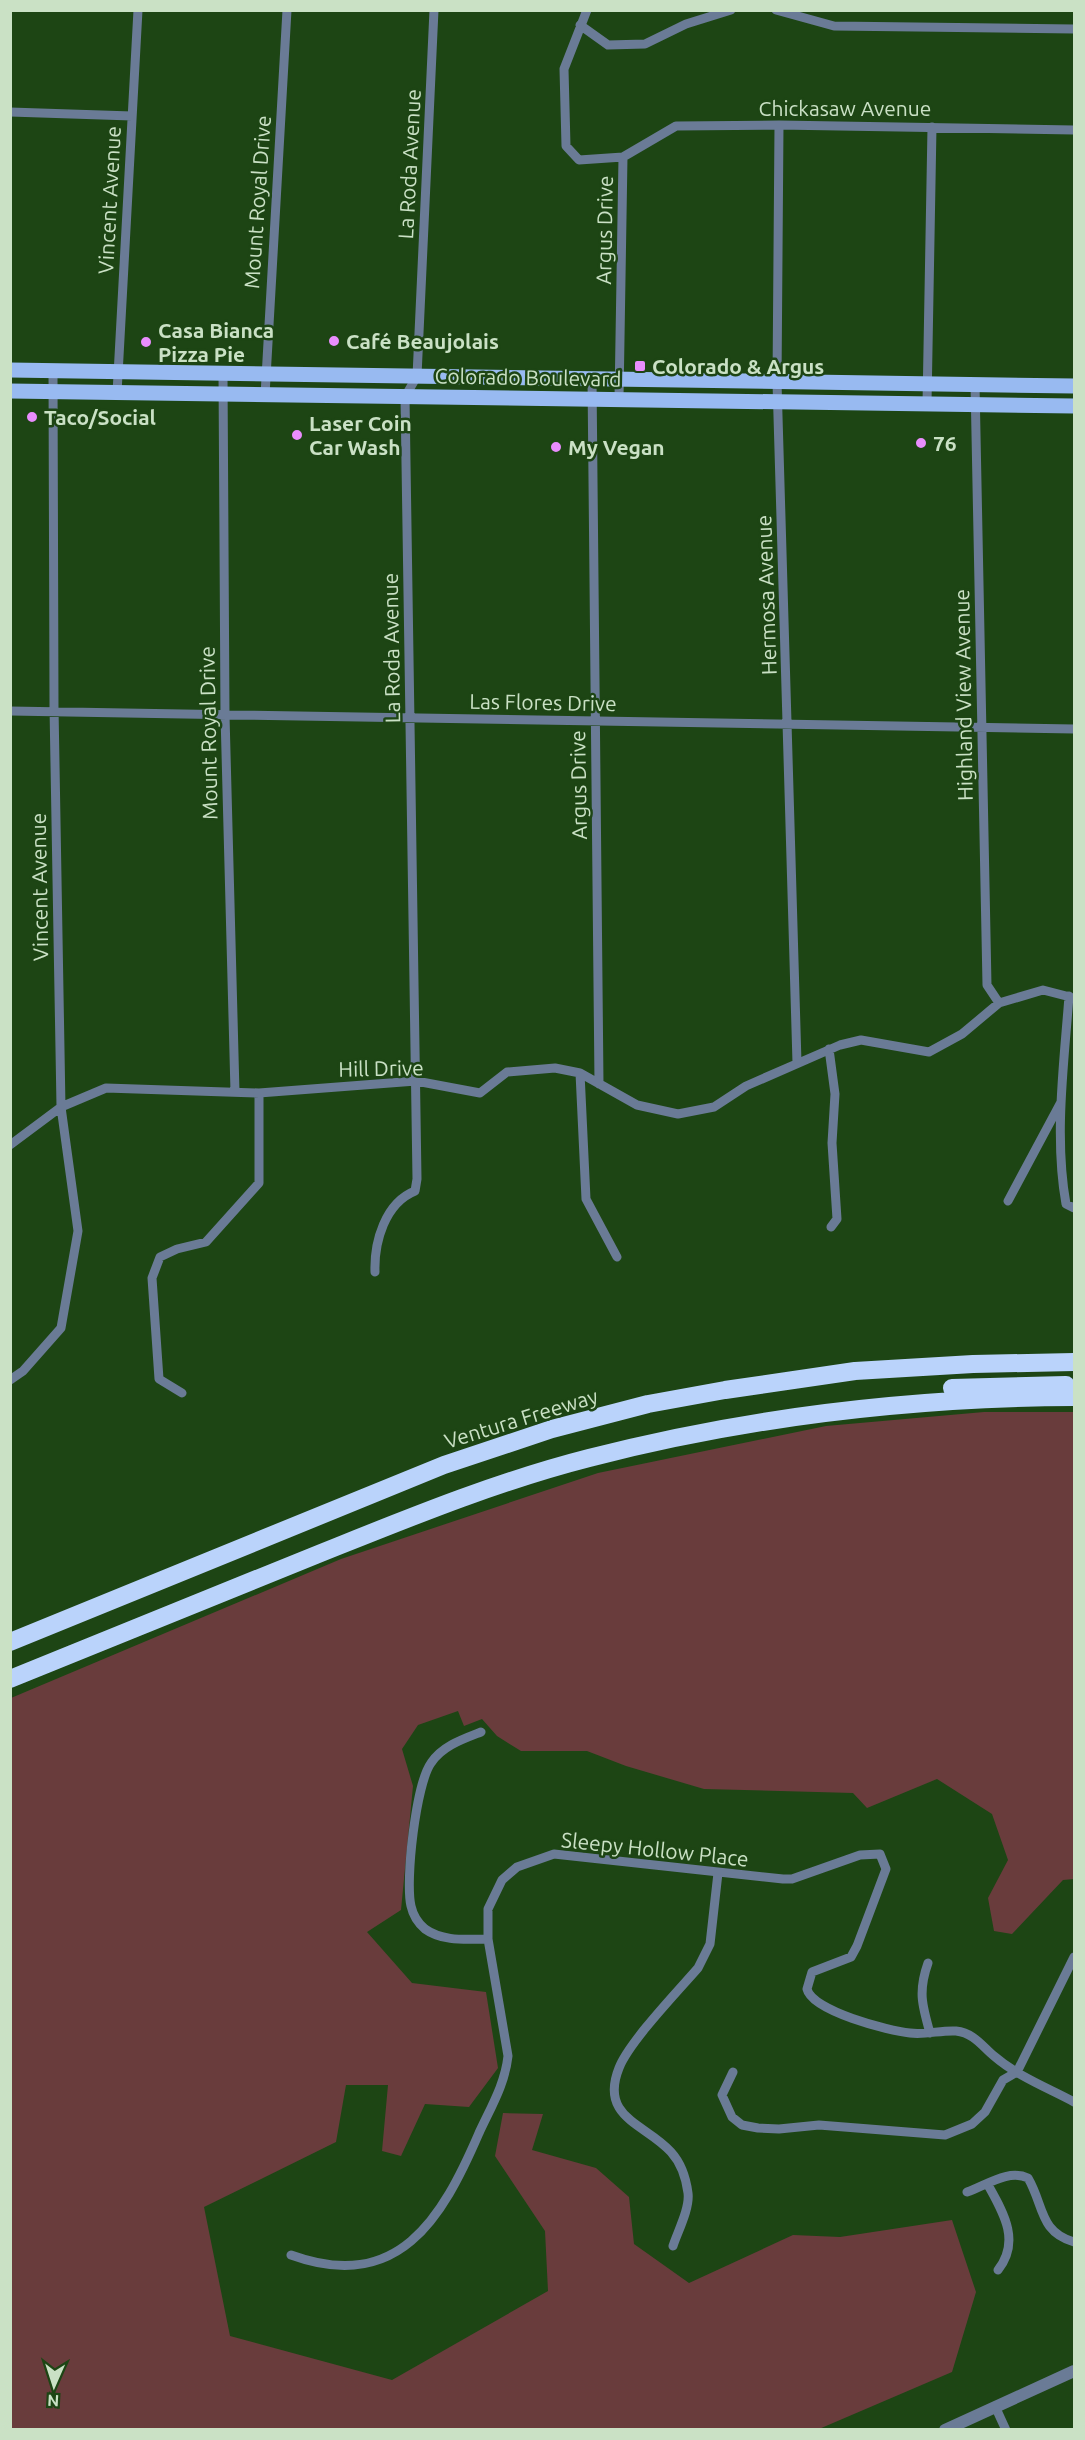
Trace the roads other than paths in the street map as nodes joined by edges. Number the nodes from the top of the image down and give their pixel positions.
1 (138, 10) edge
2 (287, 10) edge
3 (434, 10) edge
4 (587, 10) edge
5 (731, 10) edge
6 (776, 10) edge
7 (698, 15) edge
8 (580, 25) junction
9 (1074, 29) edge
10 (10, 112) edge
11 (132, 117) junction
12 (779, 125) junction
13 (932, 127) junction
14 (1074, 130) edge
15 (622, 157) junction
16 (10, 370) edge
17 (54, 371) junction
18 (117, 372) junction
19 (223, 374) junction
20 (265, 375) junction
21 (417, 376) junction
22 (619, 378) junction
23 (592, 379) junction
24 (777, 382) junction
25 (928, 383) junction
26 (975, 384) junction
27 (1074, 386) edge
28 (10, 391) edge
29 (53, 392) junction
30 (117, 393) junction
31 (222, 395) junction
32 (265, 395) junction
33 (405, 397) junction
34 (592, 399) junction
35 (619, 399) junction
36 (778, 403) junction
37 (927, 404) junction
38 (975, 405) junction
39 (1074, 406) edge
40 (10, 711) edge
41 (54, 711) junction
42 (225, 715) junction
43 (411, 717) junction
44 (595, 721) junction
45 (788, 725) junction
46 (982, 728) junction
47 (1074, 729) edge
48 (1072, 997) edge
49 (999, 1003) junction
50 (829, 1049) junction
51 (797, 1063) junction
52 (580, 1073) junction
53 (416, 1081) junction
54 (598, 1084) junction
55 (235, 1092) junction
56 (259, 1092) junction
57 (1062, 1100) junction
58 (61, 1107) junction
59 (10, 1145) edge
60 (1008, 1201) dead end
61 (1070, 1206) edge
62 (831, 1227) dead end
63 (617, 1257) dead end
64 (375, 1272) dead end
65 (1074, 1362) edge
66 (10, 1380) edge
67 (1074, 1385) edge
68 (725, 1390) junction
69 (182, 1393) dead end
70 (1074, 1397) edge
71 (118, 1635) junction
72 (10, 1642) edge
73 (10, 1653) edge
74 (10, 1679) edge
75 (481, 1732) dead end
76 (718, 1874) junction
77 (488, 1939) junction
78 (1074, 1957) edge
79 (928, 1963) dead end
80 (930, 2033) junction
81 (733, 2072) dead end
82 (1017, 2072) junction
83 (1074, 2102) edge
84 (988, 2185) junction
85 (967, 2192) dead end
86 (1074, 2242) edge
87 (673, 2246) dead end
88 (291, 2255) dead end
89 (998, 2270) dead end
90 (1074, 2371) edge
91 (995, 2406) junction
92 (945, 2430) edge
93 (1006, 2430) edge

1 - 11 street, Vincent Avenue
2 - 20 street, Mount Royal Drive
3 - 21 street, La Roda Avenue
4 - 8 street, Argus Drive
5 - 7 street
6 - 9 street
7 - 8 street
8 - 15 street, Argus Drive
10 - 11 street
11 - 18 street, Vincent Avenue
12 - 13 street, Chickasaw Avenue
12 - 15 street, Chickasaw Avenue
12 - 24 street, Hermosa Avenue
13 - 14 street, Chickasaw Avenue
13 - 25 street
15 - 22 street, Argus Drive
16 - 17 main road, Colorado Boulevard
17 - 18 main road, Colorado Boulevard
17 - 29 street, Vincent Avenue
18 - 19 main road, Colorado Boulevard
18 - 30 street, Vincent Avenue
19 - 20 main road, Colorado Boulevard
19 - 31 street, Mount Royal Drive
20 - 21 main road, Colorado Boulevard
20 - 32 street, Mount Royal Drive
21 - 23 main road, Colorado Boulevard
21 - 33 street, La Roda Avenue
22 - 23 main road, Colorado Boulevard
22 - 24 main road, Colorado Boulevard
22 - 35 street, Argus Drive
23 - 34 street, Argus Drive
24 - 25 main road, Colorado Boulevard
24 - 36 street, Hermosa Avenue
25 - 26 main road, Colorado Boulevard
25 - 37 street
26 - 27 main road, Colorado Boulevard
26 - 38 street, Highland View Avenue
28 - 29 main road, Colorado Boulevard
29 - 30 main road, Colorado Boulevard
29 - 41 street, Vincent Avenue
30 - 31 main road, Colorado Boulevard
31 - 32 main road, Colorado Boulevard
31 - 42 street, Mount Royal Drive
32 - 33 main road, Colorado Boulevard
33 - 34 main road, Colorado Boulevard
33 - 43 street, La Roda Avenue
34 - 35 main road, Colorado Boulevard
34 - 44 street, Argus Drive
35 - 36 main road, Colorado Boulevard
36 - 37 main road, Colorado Boulevard
36 - 45 street, Hermosa Avenue
37 - 38 main road, Colorado Boulevard
38 - 39 main road, Colorado Boulevard
38 - 46 street, Highland View Avenue
40 - 41 street, Las Flores Drive
41 - 42 street, Las Flores Drive
41 - 58 street, Vincent Avenue
42 - 43 street, Las Flores Drive
42 - 55 street, Mount Royal Drive
43 - 44 street, Las Flores Drive
43 - 53 street, La Roda Avenue
44 - 45 street, Las Flores Drive
44 - 54 street, Argus Drive
45 - 46 street, Las Flores Drive
45 - 51 street, Hermosa Avenue
46 - 47 street, Las Flores Drive
46 - 49 street, Highland View Avenue
48 - 49 street, Hill Drive
48 - 57 street
49 - 50 street, Hill Drive
50 - 51 street, Hill Drive
50 - 62 street
51 - 54 street, Hill Drive
52 - 53 street, Hill Drive
52 - 54 street, Hill Drive
52 - 63 street
53 - 56 street, Hill Drive
53 - 64 street, La Roda Avenue
55 - 56 street, Hill Drive
55 - 58 street, Hill Drive
56 - 69 street
57 - 60 street
57 - 61 street
58 - 59 street, Hill Drive
58 - 66 street, Vincent Avenue
65 - 68 highway, Ventura Freeway
67 - 71 highway
68 - 72 highway, Ventura Freeway
68 - 73 highway
70 - 71 highway
71 - 74 highway
75 - 77 street
76 - 77 street, Sleepy Hollow Place
76 - 80 street, Sleepy Hollow Place
76 - 87 street
77 - 88 street, Sleepy Hollow Place
78 - 82 street
79 - 80 street
80 - 82 street
81 - 82 street
82 - 83 street
84 - 85 street
84 - 86 street
84 - 89 street
90 - 91 street
91 - 92 street
91 - 93 street

